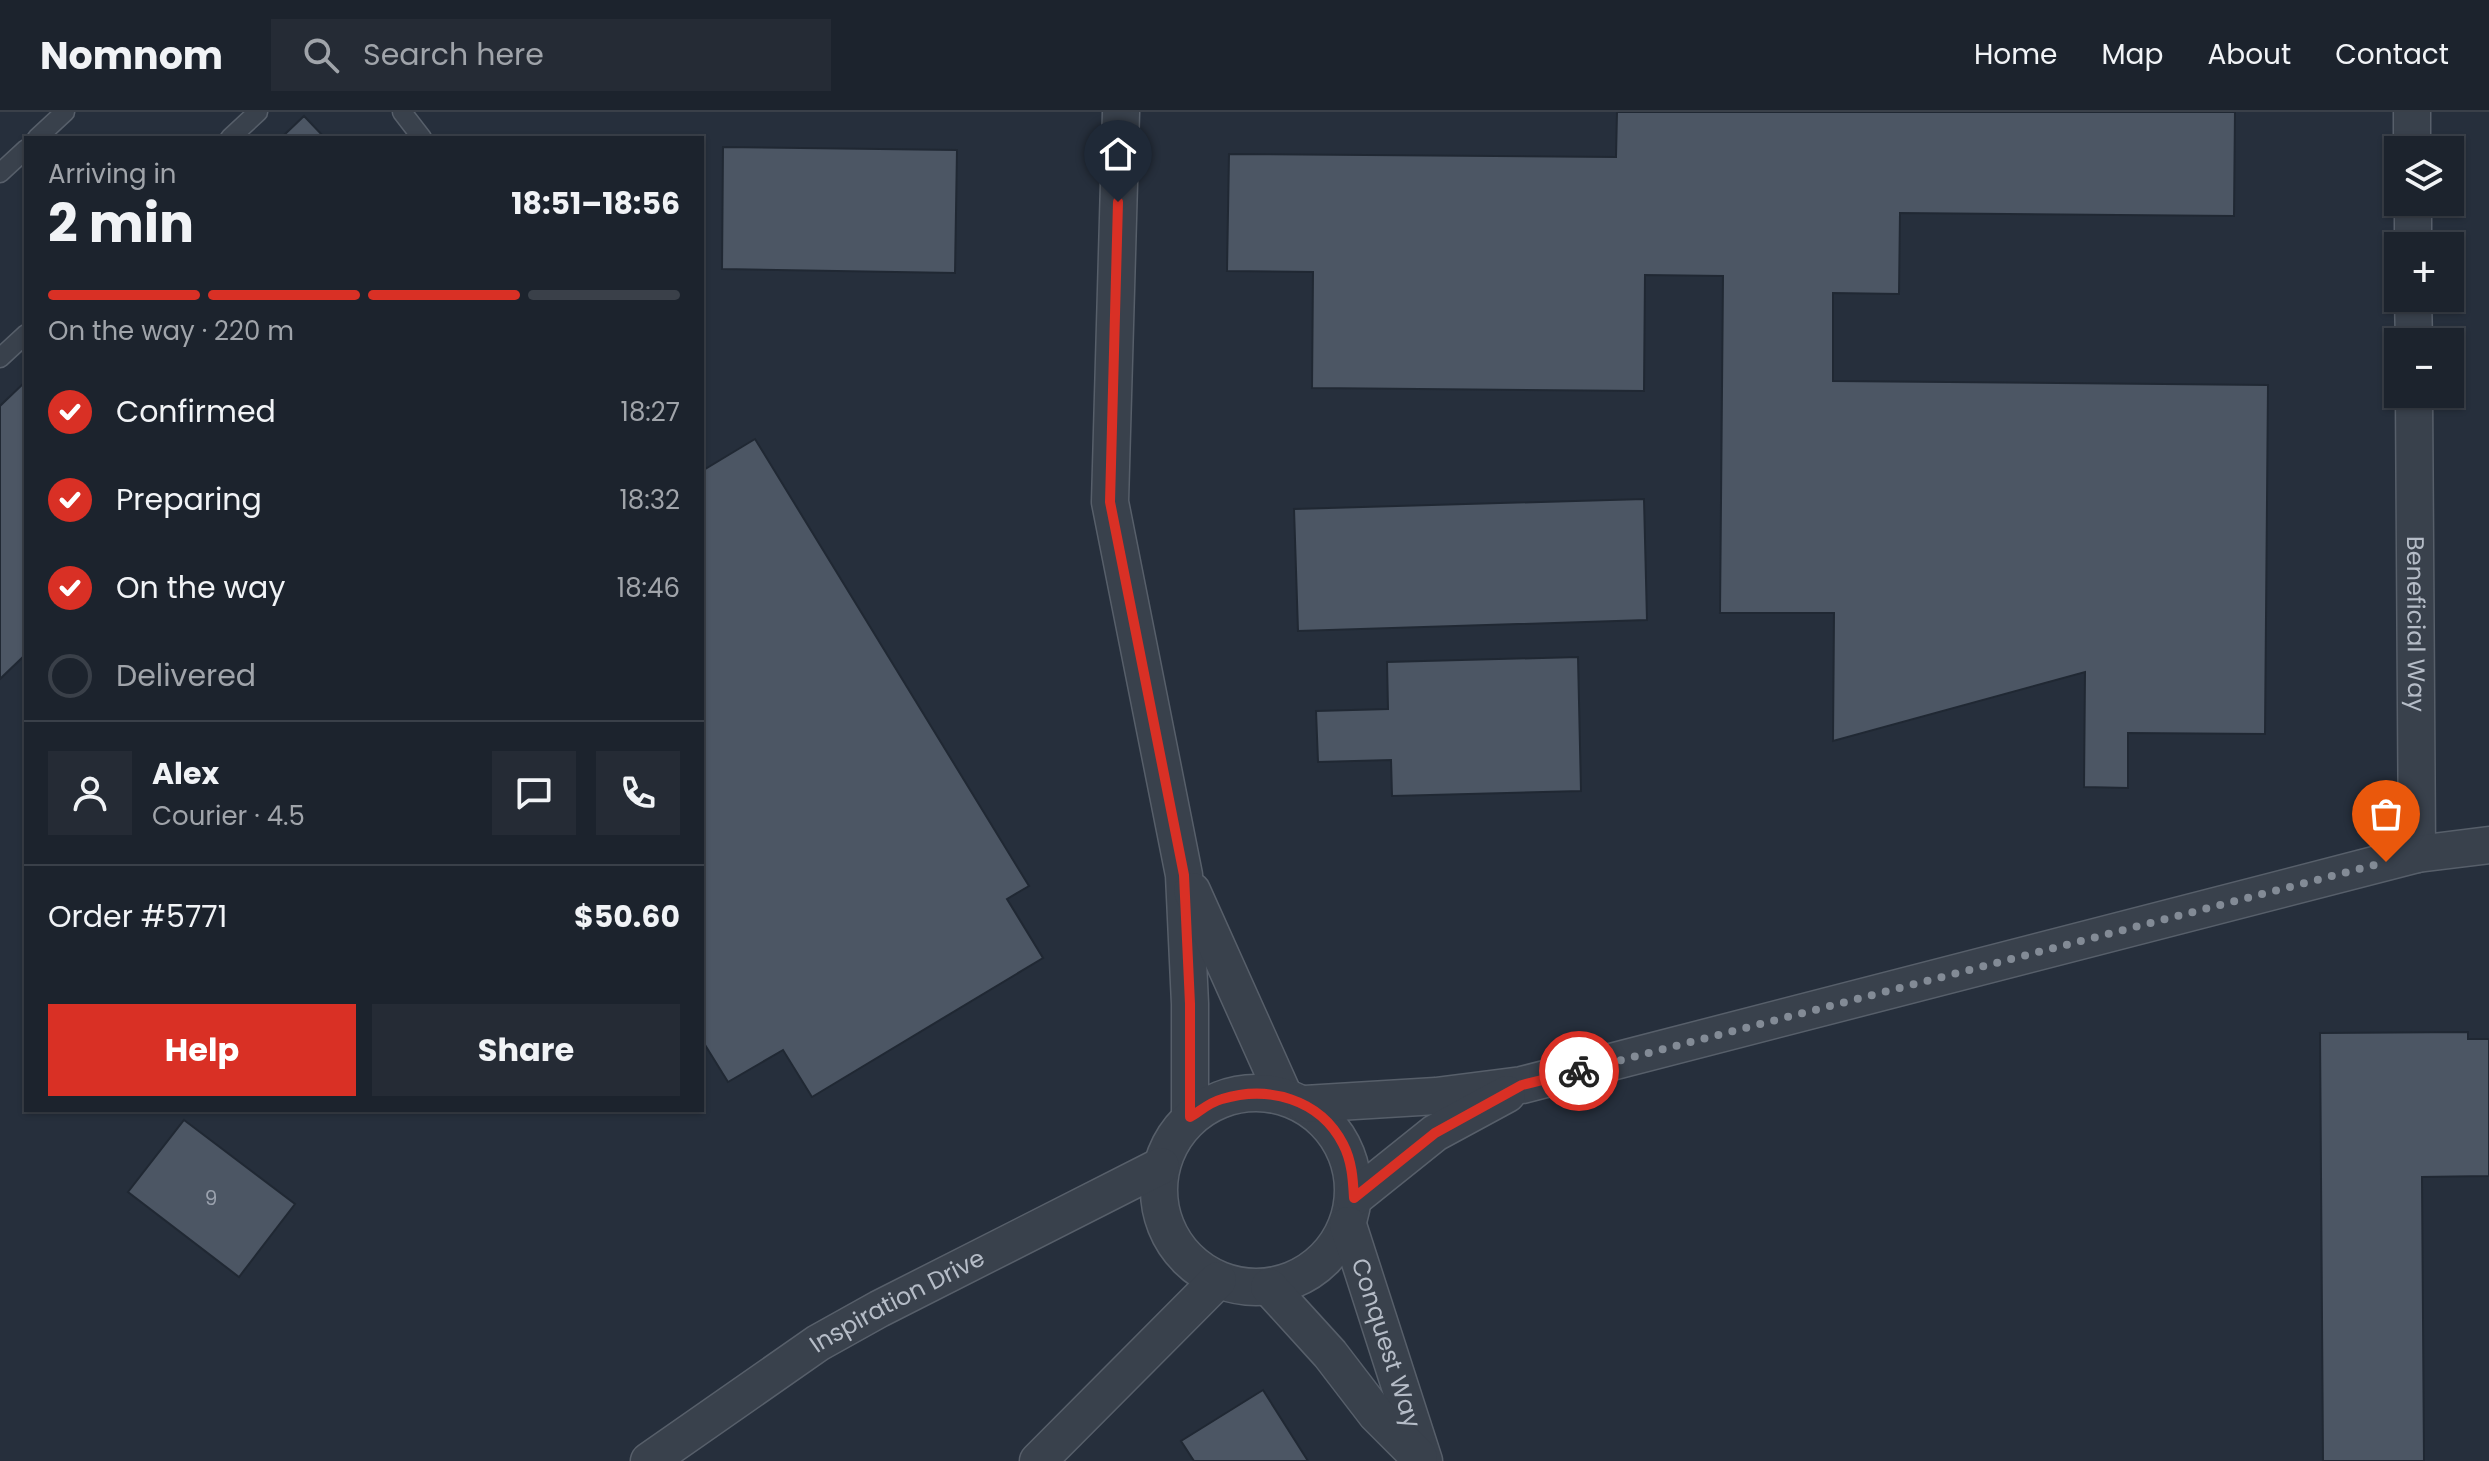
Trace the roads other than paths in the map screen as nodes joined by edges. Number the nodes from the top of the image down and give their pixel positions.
1 (65, 112) edge
2 (258, 112) edge
3 (402, 112) edge
4 (1121, 112) edge
5 (2412, 112) edge
6 (39, 136) edge
7 (232, 136) edge
8 (420, 136) edge
9 (2412, 136) edge
10 (24, 151) edge
11 (0, 173) edge
12 (24, 336) edge
13 (0, 358) edge
14 (2414, 408) edge
15 (2489, 845) edge
16 (2417, 854) junction
17 (1184, 875) junction
18 (1522, 1085) junction
19 (1295, 1100) junction
20 (1190, 1117) junction
21 (1161, 1166) junction
22 (1351, 1212) junction
23 (1218, 1280) junction
24 (1269, 1287) junction
25 (649, 1461) edge
26 (1038, 1461) edge
27 (1424, 1461) edge

1 - 6 lane
2 - 7 lane
3 - 8 lane
4 - 17 street
5 - 9 street
10 - 11 lane
12 - 13 lane
14 - 16 street, Beneficial Way
15 - 16 street
16 - 18 street
17 - 19 street
17 - 20 street
18 - 19 street
18 - 22 street
19 - 20 street
19 - 22 street
20 - 21 street
21 - 23 street
21 - 25 street, Inspiration Drive
22 - 24 street
22 - 27 street, Conquest Way
23 - 24 street
23 - 26 street
24 - 27 street, Conquest Way

